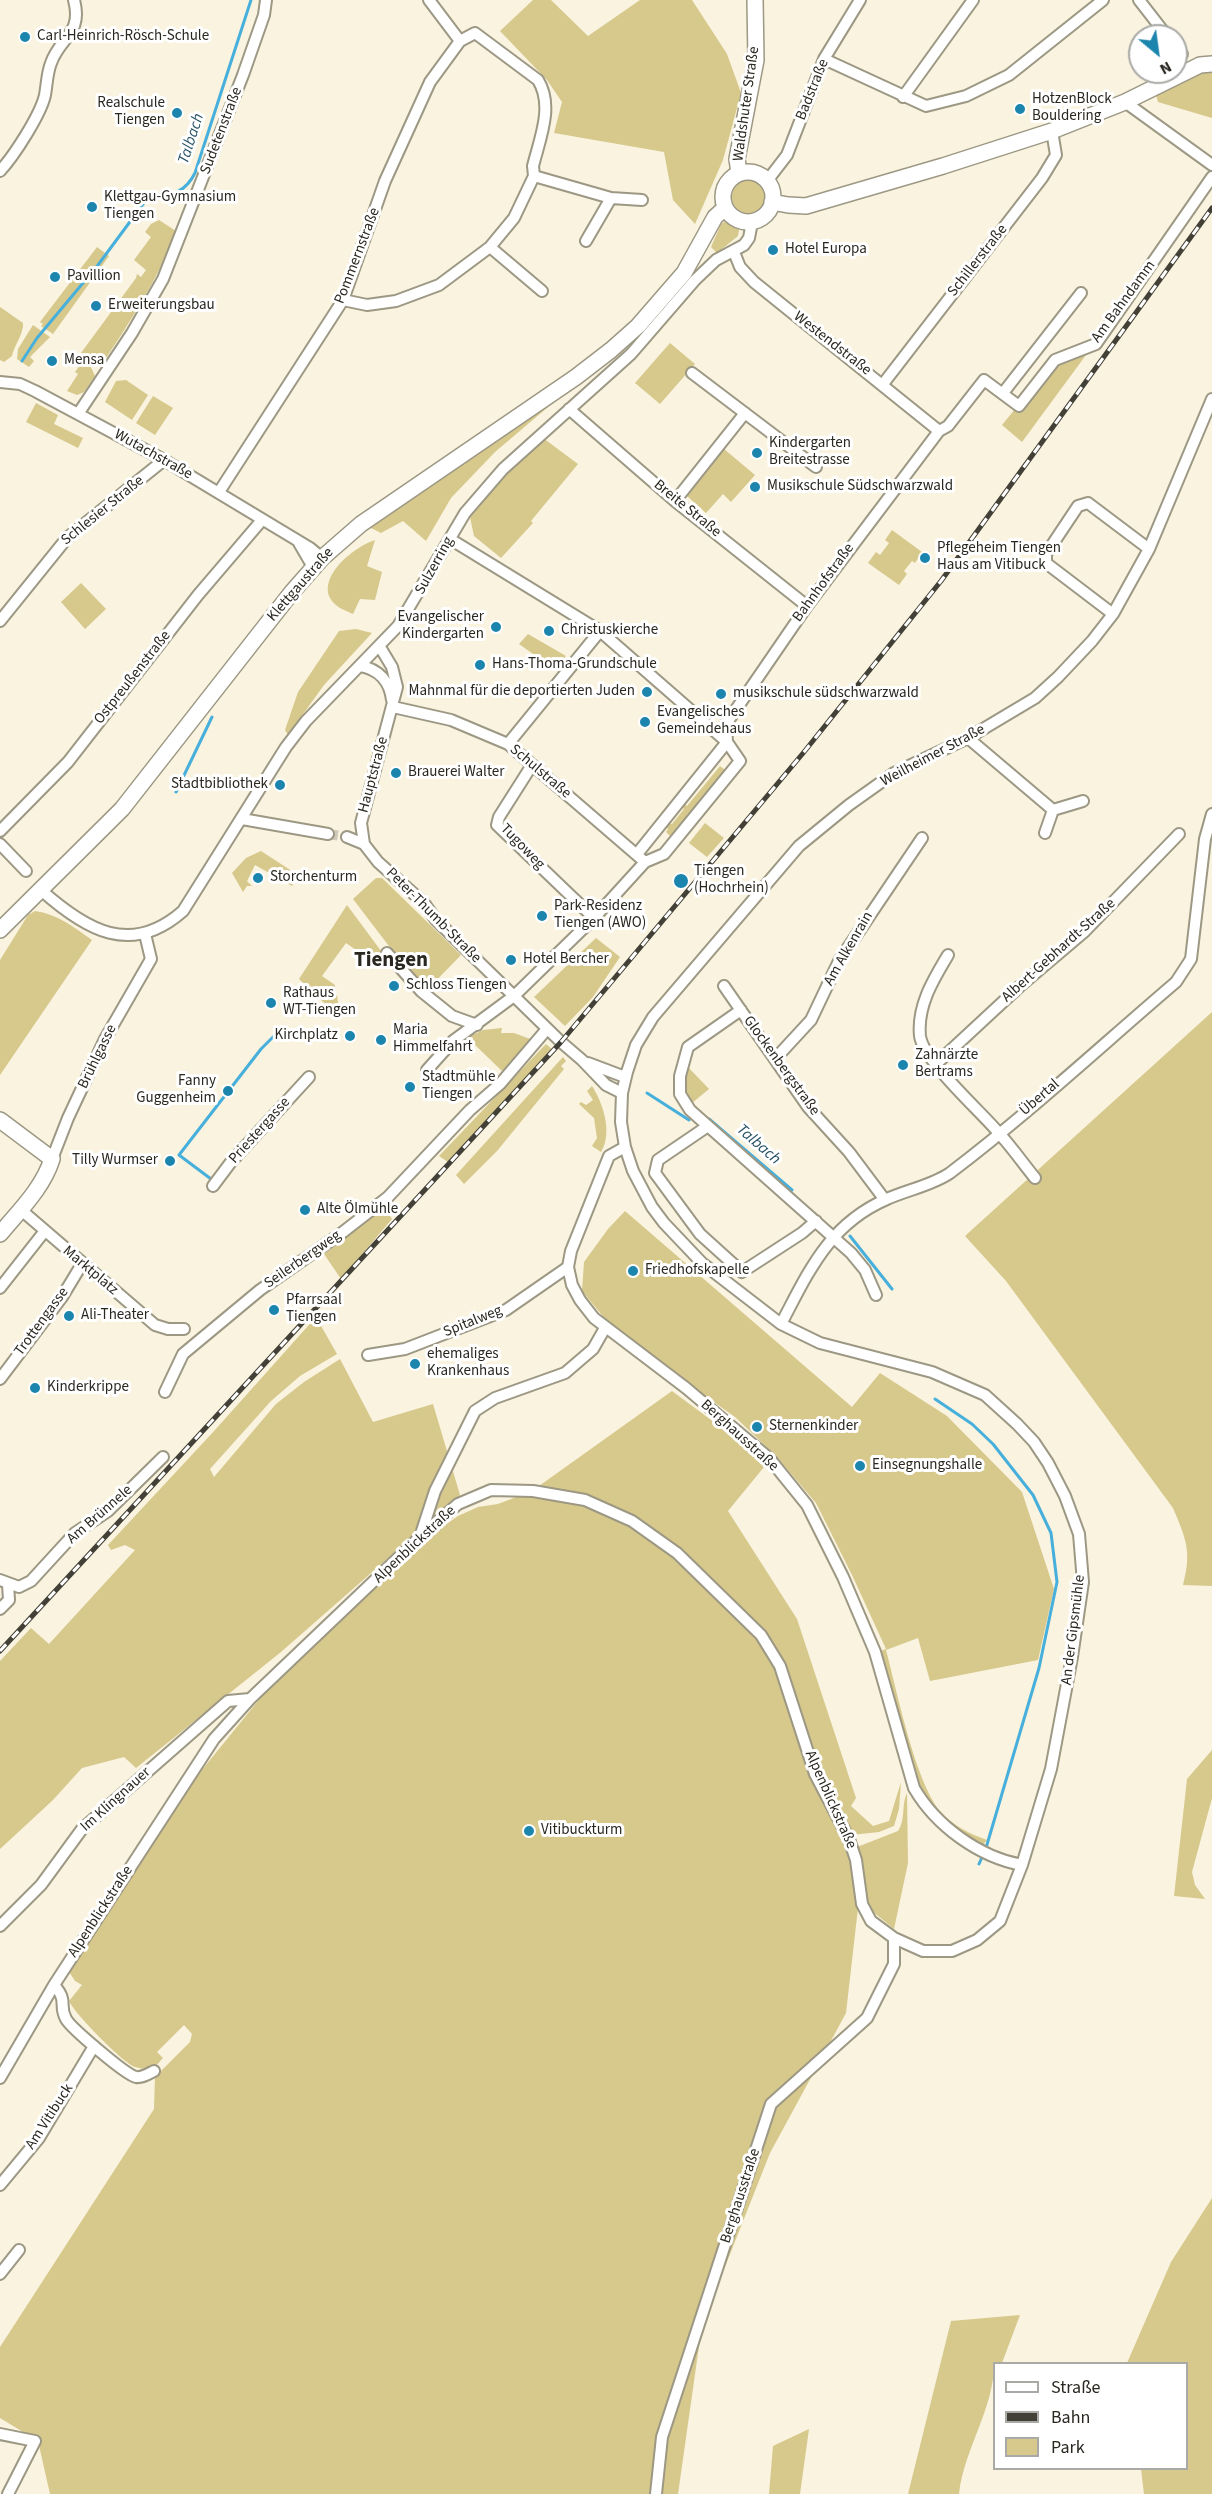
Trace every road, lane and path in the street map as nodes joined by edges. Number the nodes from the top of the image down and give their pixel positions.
1 (74, 0) edge
2 (266, 0) edge
3 (429, 0) edge
4 (754, 0) edge
5 (860, 0) edge
6 (973, 0) edge
7 (1103, 0) edge
8 (1139, 0) edge
9 (1158, 24) edge
10 (460, 41) junction
11 (824, 59) junction
12 (1212, 64) edge
13 (903, 98) junction
14 (1125, 102) junction
15 (1052, 131) junction
16 (1212, 165) edge
17 (0, 171) edge
18 (739, 173) junction
19 (534, 176) junction
20 (1212, 177) edge
21 (767, 181) junction
22 (611, 198) junction
23 (642, 200) dead end
24 (772, 202) junction
25 (725, 208) junction
26 (752, 222) junction
27 (586, 241) dead end
28 (490, 247) junction
29 (734, 252) junction
30 (542, 291) dead end
31 (1081, 293) dead end
32 (343, 300) junction
33 (692, 373) dead end
34 (0, 382) edge
35 (883, 384) junction
36 (1003, 393) junction
37 (1212, 399) edge
38 (569, 410) junction
39 (745, 413) junction
40 (78, 414) junction
41 (939, 431) junction
42 (164, 460) junction
43 (816, 467) dead end
44 (219, 492) junction
45 (675, 501) junction
46 (262, 520) junction
47 (450, 539) junction
48 (299, 542) junction
49 (1149, 549) junction
50 (313, 562) junction
51 (807, 606) junction
52 (1113, 614) junction
53 (0, 621) edge
54 (600, 631) junction
55 (381, 645) junction
56 (360, 666) junction
57 (393, 707) junction
58 (968, 738) junction
59 (727, 742) junction
60 (508, 744) junction
61 (532, 765) junction
62 (1083, 801) dead end
63 (1053, 810) junction
64 (1212, 814) edge
65 (242, 819) junction
66 (0, 831) edge
67 (1045, 833) dead end
68 (328, 834) tunnel mouth
69 (1179, 834) dead end
70 (347, 837) tunnel mouth
71 (922, 838) dead end
72 (0, 844) edge
73 (364, 844) junction
74 (641, 858) junction
75 (26, 871) dead end
76 (41, 890) junction
77 (594, 918) junction
78 (0, 930) edge
79 (145, 934) junction
80 (387, 953) dead end
81 (948, 956) dead end
82 (724, 986) dead end
83 (514, 996) junction
84 (741, 1010) junction
85 (477, 1025) junction
86 (547, 1029) junction
87 (775, 1059) junction
88 (582, 1060) junction
89 (936, 1064) junction
90 (427, 1070) dead end
91 (309, 1077) dead end
92 (626, 1077) junction
93 (622, 1093) junction
94 (0, 1120) edge
95 (708, 1126) junction
96 (1000, 1133) junction
97 (625, 1146) junction
98 (52, 1159) junction
99 (1035, 1178) dead end
100 (213, 1186) dead end
101 (885, 1200) junction
102 (20, 1209) junction
103 (816, 1221) junction
104 (44, 1232) junction
105 (0, 1234) edge
106 (832, 1236) junction
107 (82, 1264) junction
108 (568, 1267) junction
109 (0, 1288) edge
110 (876, 1295) dead end
111 (781, 1324) junction
112 (605, 1328) junction
113 (184, 1329) dead end
114 (368, 1355) dead end
115 (0, 1379) edge
116 (165, 1392) dead end
117 (163, 1457) dead end
118 (420, 1537) junction
119 (4, 1582) edge
120 (0, 1609) edge
121 (250, 1699) junction
122 (1022, 1865) junction
123 (0, 1926) edge
124 (894, 1938) junction
125 (54, 1985) junction
126 (94, 2046) junction
127 (153, 2071) dead end
128 (0, 2078) edge
129 (0, 2185) edge
130 (19, 2250) dead end
131 (0, 2274) edge
132 (0, 2434) edge
133 (8, 2494) edge
134 (656, 2494) edge

1 - 17 street
2 - 40 street, Sudetenstraße
3 - 10 street
4 - 18 main road, Waldshuter Straße
5 - 11 street, Badstraße
6 - 13 street
7 - 13 street
8 - 9 street
10 - 19 street, Pommernstraße
10 - 32 street, Pommernstraße
11 - 13 street
11 - 21 street, Badstraße
12 - 14 main road
14 - 15 main road
14 - 16 street
15 - 24 main road
15 - 35 street, Schillerstraße
18 - 21 main road
18 - 25 main road
19 - 22 street
19 - 28 street
20 - 36 street, Am Bahndamm
21 - 24 main road
22 - 23 street
22 - 27 street
24 - 26 main road
25 - 26 main road
25 - 50 main road, Klettgaustraße
26 - 29 street, Sulzerring
28 - 30 street
28 - 32 street
29 - 35 street, Westendstraße
29 - 38 street, Sulzerring
31 - 36 street
32 - 44 street, Pommernstraße
33 - 39 street
34 - 40 street, Wutachstraße
35 - 41 street, Westendstraße
36 - 41 street
37 - 49 street, Weilheimer Straße
38 - 45 street, Breite Straße
38 - 47 street, Sulzerring
39 - 43 street
39 - 45 street
40 - 42 street, Wutachstraße
41 - 51 street, Bahnhofstraße
42 - 44 street, Wutachstraße
42 - 53 street, Schlesier Straße
44 - 46 street, Wutachstraße
45 - 51 street, Breite Straße
46 - 48 street, Wutachstraße
46 - 66 street, Ostpreußenstraße
47 - 54 street
47 - 55 street, Sulzerring
48 - 50 street
48 - 50 street, Wutachstraße
49 - 52 street, Weilheimer Straße
49 - 52 street
50 - 76 main road, Klettgaustraße
51 - 59 street, Bahnhofstraße
52 - 58 street, Weilheimer Straße
54 - 59 street
54 - 60 street
55 - 56 street, Sulzerring
55 - 57 street, Hauptstraße
56 - 57 street
56 - 65 street, Sulzerring
57 - 60 street, Schulstraße
57 - 73 street, Hauptstraße
58 - 63 street
58 - 92 street, Weilheimer Straße
59 - 74 street, Bahnhofstraße
59 - 74 street, Bahnhofstraße
60 - 61 street, Schulstraße
61 - 74 street, Schulstraße
61 - 77 street, Tugoweg
62 - 63 street
63 - 67 street
64 - 96 street, Übertal
65 - 68 street
65 - 79 street, Sulzerring
69 - 89 street, Albert-Gebhardt-Straße
70 - 73 street
71 - 87 street, Am Alkenrain
72 - 75 street
73 - 83 street, Peter-Thumb-Straße
74 - 77 street, Bahnhofstraße
76 - 78 main road, Klettgaustraße
76 - 79 street
77 - 83 street, Bahnhofstraße
79 - 98 street, Brühlgasse
80 - 85 street
81 - 89 street
82 - 84 street, Glockenbergstraße
83 - 85 street
83 - 86 street, Peter-Thumb-Straße
84 - 87 street, Glockenbergstraße
84 - 95 street
85 - 90 street
86 - 88 street, Peter-Thumb-Straße
86 - 116 street, Seilerbergweg
87 - 101 street, Glockenbergstraße
88 - 92 street, Peter-Thumb-Straße
88 - 93 street, Peter-Thumb-Straße
89 - 96 street
91 - 100 street, Priestergasse
92 - 93 street, Weilheimer Straße
93 - 97 street, An der Gipsmühle
94 - 98 main road
95 - 103 street
95 - 103 street
96 - 99 street
96 - 101 street, Übertal
97 - 108 street
97 - 111 street, An der Gipsmühle
98 - 102 main road
101 - 106 street, Übertal
102 - 104 street, Marktplatz
102 - 105 main road
103 - 106 street
104 - 107 street, Marktplatz
104 - 109 street
106 - 110 street
106 - 111 street, Übertal
107 - 113 street, Marktplatz
107 - 115 street, Trottengasse
108 - 112 street, Berghausstraße
108 - 114 street, Spitalweg
111 - 122 street, An der Gipsmühle
112 - 118 street
112 - 122 street, Berghausstraße
117 - 119 street, Am Brünnele
118 - 121 street, Alpenblickstraße
118 - 124 street, Alpenblickstraße
119 - 120 street, Am Brünnele
121 - 123 street, Im Klingnauer
121 - 125 street, Alpenblickstraße
122 - 124 street, An der Gipsmühle
124 - 134 street, Berghausstraße
125 - 126 street
125 - 128 street, Alpenblickstraße
126 - 127 street
126 - 129 street, Am Vitibuck
130 - 131 street
132 - 133 street

